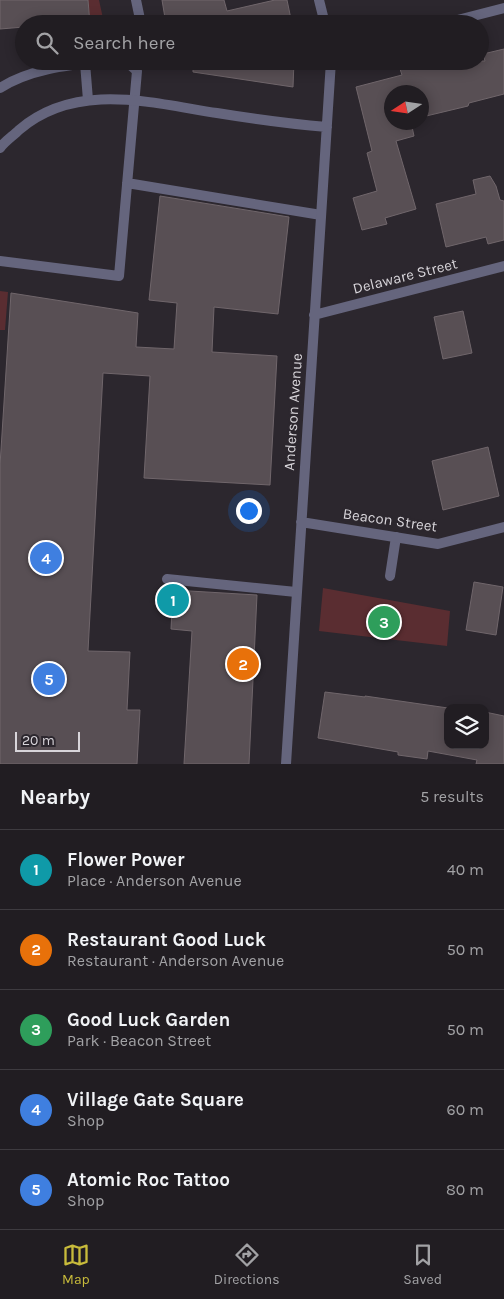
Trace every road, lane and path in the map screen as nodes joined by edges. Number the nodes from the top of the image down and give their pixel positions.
1 (136, 0) edge
2 (319, 0) edge
3 (504, 8) edge
4 (140, 15) edge
5 (323, 15) edge
6 (477, 15) edge
7 (44, 70) edge
8 (86, 70) edge
9 (138, 70) edge
10 (330, 70) edge
11 (0, 88) edge
12 (88, 100) junction
13 (135, 101) junction
14 (327, 127) junction
15 (0, 148) edge
16 (127, 183) junction
17 (321, 214) junction
18 (0, 261) edge
19 (504, 266) edge
20 (314, 315) junction
21 (301, 522) junction
22 (504, 528) edge
23 (396, 537) junction
24 (390, 576) dead end
25 (167, 579) dead end
26 (296, 592) junction
27 (288, 764) edge

1 - 4 street
2 - 5 street
3 - 6 street
7 - 11 street
8 - 12 street
9 - 13 street
10 - 14 street, Anderson Avenue
12 - 13 street
12 - 15 street
13 - 14 street
13 - 16 street
14 - 17 street, Anderson Avenue
16 - 17 street
16 - 18 street
17 - 20 street, Anderson Avenue
19 - 20 street, Delaware Street
20 - 21 street, Anderson Avenue
21 - 23 street, Beacon Street
21 - 26 street, Anderson Avenue
22 - 23 street, Beacon Street
23 - 24 street
25 - 26 street
26 - 27 street, Anderson Avenue

